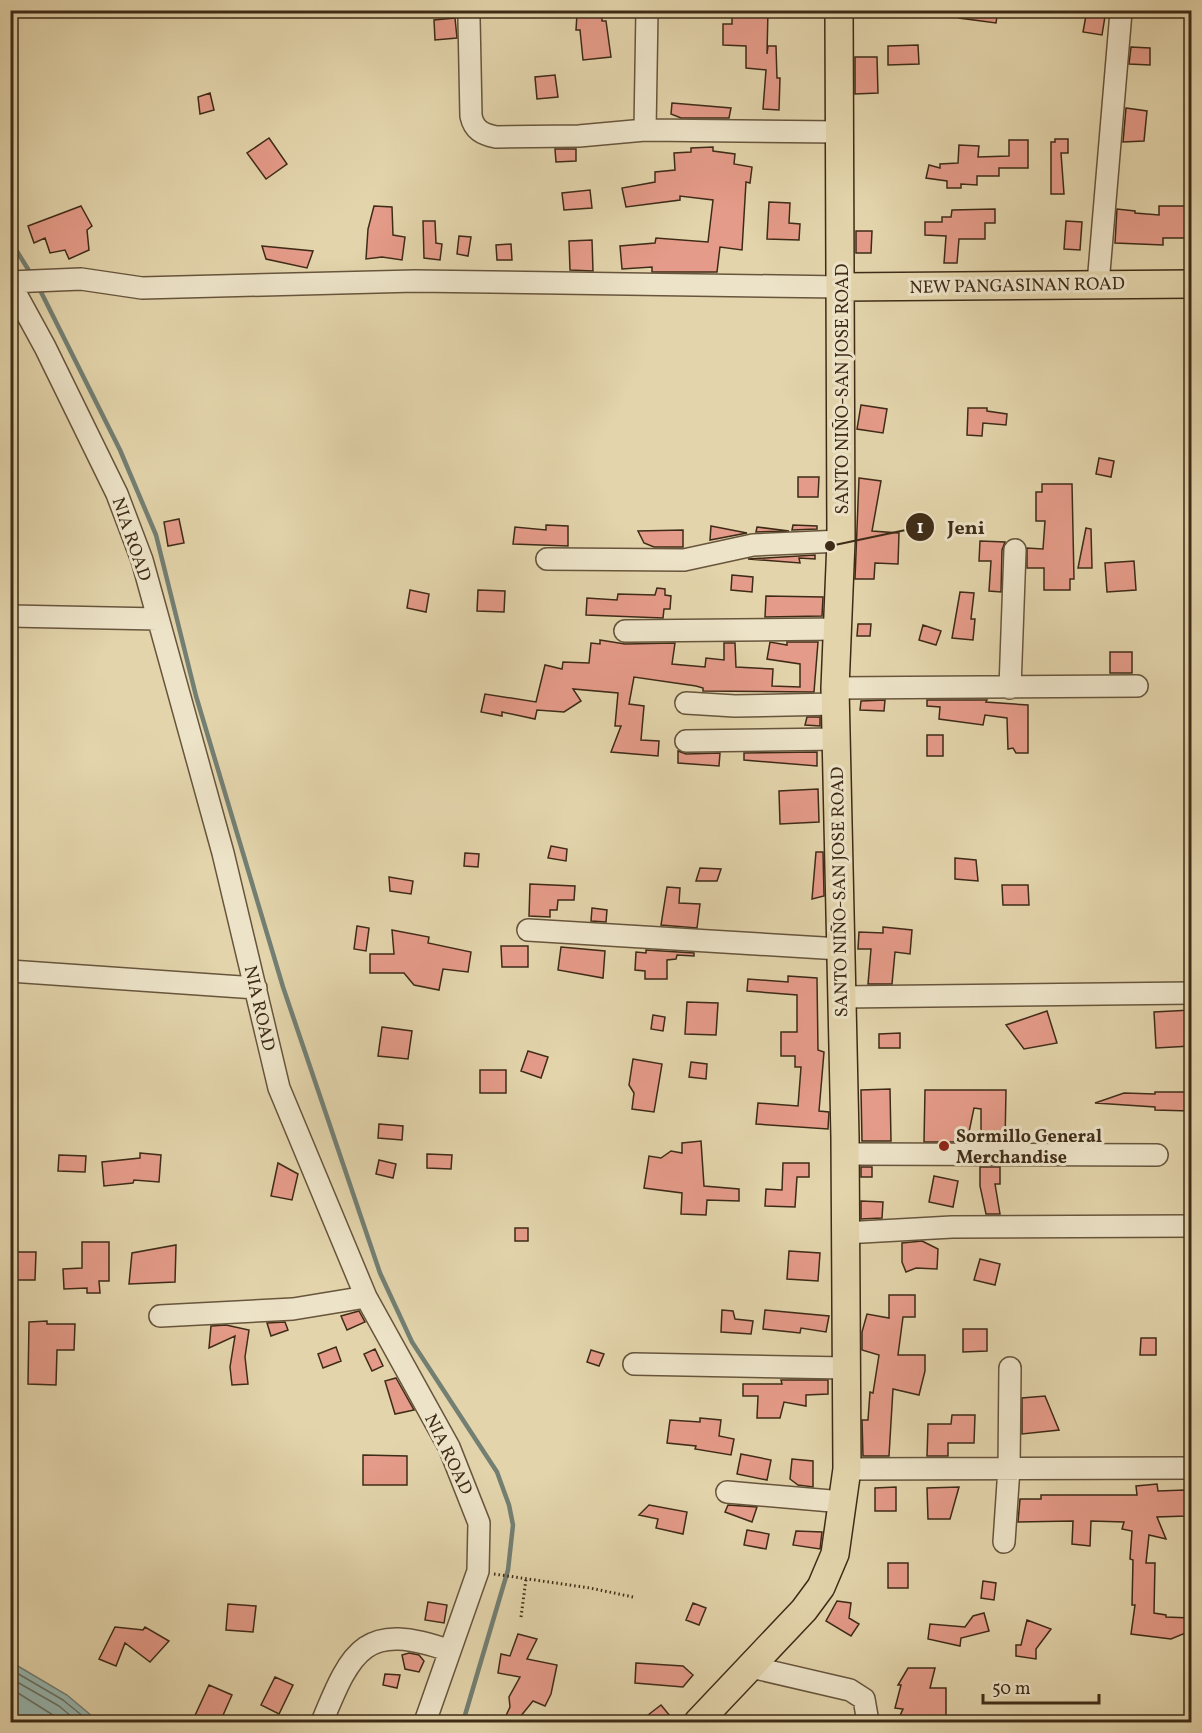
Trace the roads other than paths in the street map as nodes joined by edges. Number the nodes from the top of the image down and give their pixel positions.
1 (647, 10) edge
2 (839, 10) edge
3 (1121, 12) dead end
4 (469, 19) dead end
5 (645, 130) junction
6 (840, 132) junction
7 (10, 283) edge
8 (1098, 284) junction
9 (1191, 284) edge
10 (842, 287) junction
11 (842, 541) junction
12 (1016, 550) dead end
13 (547, 559) dead end
14 (10, 616) edge
15 (158, 619) junction
16 (839, 629) junction
17 (625, 632) dead end
18 (1137, 686) dead end
19 (1010, 688) junction
20 (836, 696) junction
21 (686, 703) dead end
22 (837, 739) junction
23 (686, 741) dead end
24 (528, 930) dead end
25 (840, 949) junction
26 (10, 970) edge
27 (256, 988) junction
28 (1191, 993) edge
29 (841, 997) junction
30 (844, 1154) junction
31 (1157, 1155) dead end
32 (1191, 1226) edge
33 (844, 1233) junction
34 (366, 1298) junction
35 (160, 1316) dead end
36 (634, 1364) dead end
37 (846, 1368) junction
38 (1010, 1368) dead end
39 (1009, 1468) junction
40 (1191, 1468) edge
41 (847, 1469) junction
42 (727, 1492) dead end
43 (843, 1502) junction
44 (1004, 1542) dead end
45 (450, 1651) junction
46 (751, 1667) junction
47 (322, 1722) edge
48 (425, 1722) edge
49 (698, 1722) edge
50 (868, 1722) edge

1 - 5 street
2 - 6 main road, SANTO NIÑO-SAN JOSE ROAD
3 - 8 street
4 - 5 street
5 - 6 street
6 - 10 main road, SANTO NIÑO-SAN JOSE ROAD
7 - 10 street
7 - 15 street, NIA ROAD
8 - 9 main road, NEW PANGASINAN ROAD
8 - 10 main road, NEW PANGASINAN ROAD
10 - 11 main road, SANTO NIÑO-SAN JOSE ROAD
11 - 13 street
11 - 16 main road, SANTO NIÑO-SAN JOSE ROAD
12 - 19 street
14 - 15 street
15 - 27 street, NIA ROAD
16 - 17 street
16 - 20 main road, SANTO NIÑO-SAN JOSE ROAD
18 - 19 street
19 - 20 street
20 - 21 street
20 - 22 main road, SANTO NIÑO-SAN JOSE ROAD
22 - 23 street
22 - 25 main road, SANTO NIÑO-SAN JOSE ROAD
24 - 25 street
25 - 29 main road, SANTO NIÑO-SAN JOSE ROAD
26 - 27 street
27 - 34 street, NIA ROAD
28 - 29 street
29 - 30 main road, SANTO NIÑO-SAN JOSE ROAD
30 - 31 street
30 - 33 main road, SANTO NIÑO-SAN JOSE ROAD
32 - 33 street
33 - 37 main road, SANTO NIÑO-SAN JOSE ROAD
34 - 35 street
34 - 45 street, NIA ROAD
36 - 37 street
37 - 41 main road, SANTO NIÑO-SAN JOSE ROAD
38 - 39 street
39 - 40 street
39 - 41 street
39 - 44 street
41 - 43 main road, SANTO NIÑO-SAN JOSE ROAD
42 - 43 street
43 - 46 main road, SANTO NIÑO-SAN JOSE ROAD
45 - 47 street
45 - 48 street, NIA ROAD
46 - 49 main road, SANTO NIÑO-SAN JOSE ROAD
46 - 50 street

